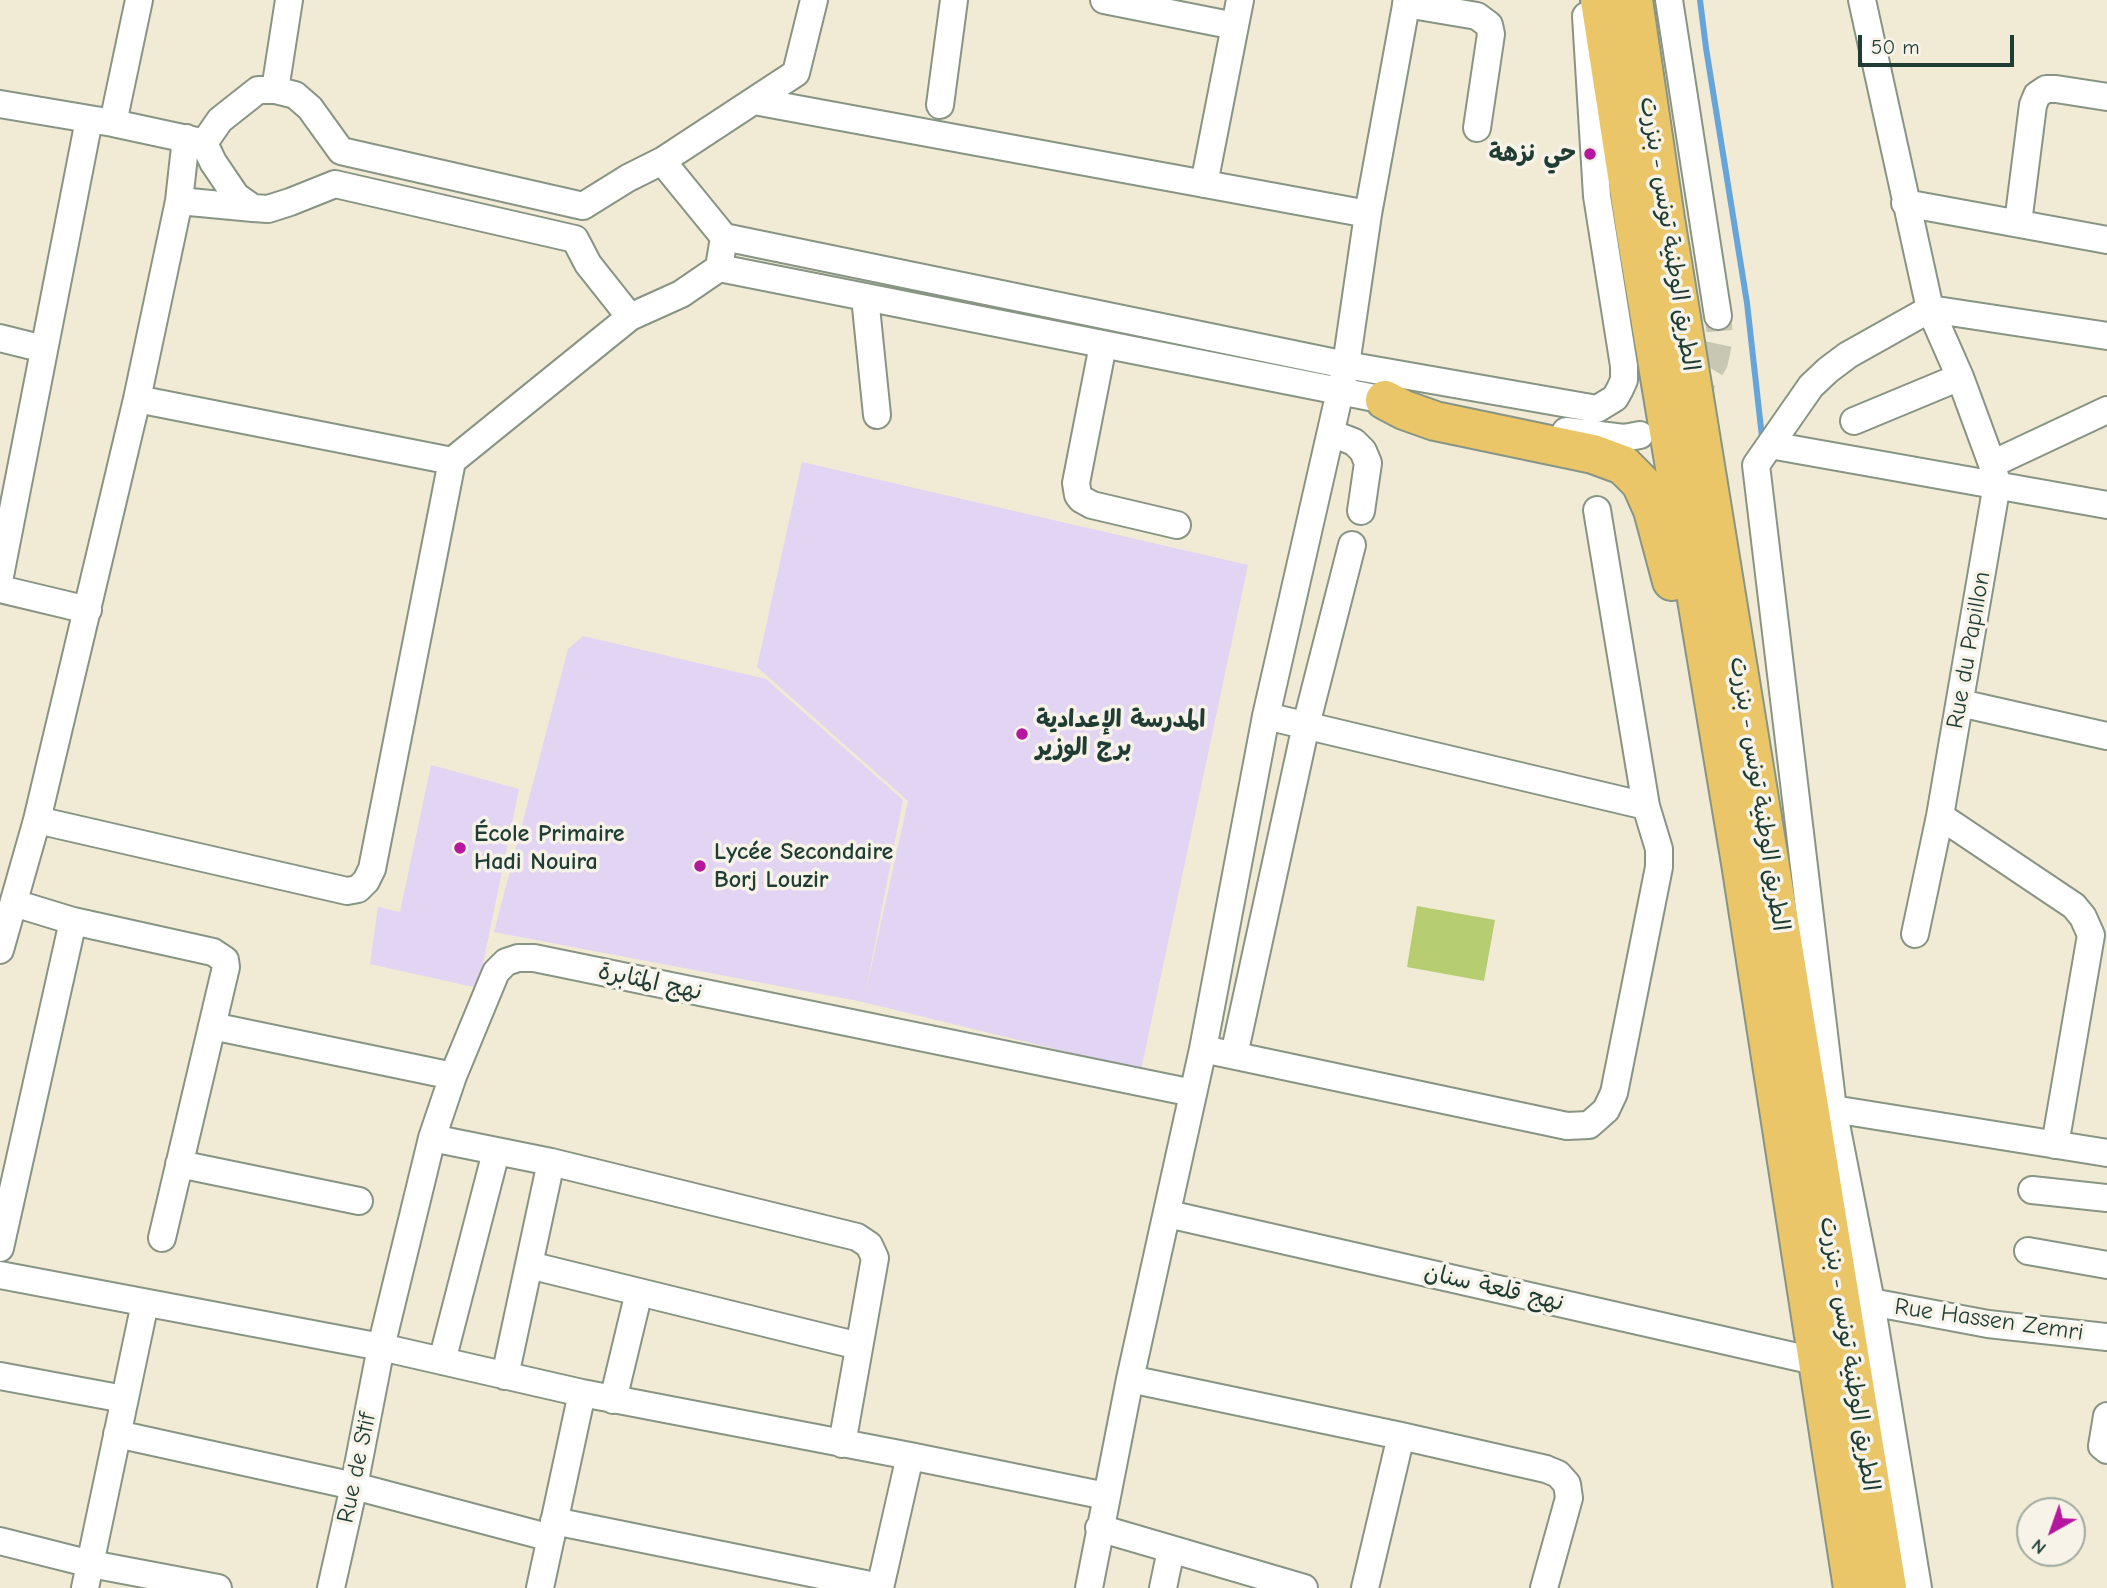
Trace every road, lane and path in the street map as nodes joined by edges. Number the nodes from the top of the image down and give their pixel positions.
1 (139, 0) edge
2 (289, 0) edge
3 (814, 0) edge
4 (954, 0) edge
5 (1104, 0) edge
6 (1240, 0) edge
7 (1633, 0) edge
8 (1669, 0) edge
9 (1862, 0) edge
10 (1407, 2) edge
11 (1590, 5) edge
12 (1235, 26) junction
13 (275, 90) junction
14 (2107, 97) edge
15 (754, 101) junction
16 (0, 104) edge
17 (940, 104) dead end
18 (101, 122) junction
19 (1477, 128) dead end
20 (195, 140) junction
21 (341, 151) junction
22 (662, 160) junction
23 (335, 184) junction
24 (1204, 184) junction
25 (179, 201) junction
26 (1905, 203) junction
27 (583, 205) junction
28 (253, 208) junction
29 (1368, 214) junction
30 (2018, 223) junction
31 (724, 237) junction
32 (575, 239) junction
33 (2107, 240) edge
34 (719, 268) junction
35 (865, 297) junction
36 (1930, 309) junction
37 (1718, 316) tunnel mouth
38 (630, 317) junction
39 (2107, 336) edge
40 (0, 338) edge
41 (1102, 345) junction
42 (44, 349) junction
43 (1346, 365) junction
44 (1960, 377) junction
45 (1340, 393) junction
46 (137, 399) junction
47 (1385, 400) junction
48 (2106, 413) edge
49 (877, 415) dead end
50 (1854, 421) dead end
51 (1331, 433) junction
52 (1640, 435) dead end
53 (1769, 445) junction
54 (452, 461) junction
55 (1994, 474) junction
56 (2107, 505) edge
57 (1597, 510) dead end
58 (1361, 511) dead end
59 (1177, 525) dead end
60 (1352, 545) dead end
61 (0, 576) edge
62 (0, 589) edge
63 (88, 610) junction
64 (1695, 666) junction
65 (1960, 702) junction
66 (1266, 716) junction
67 (1306, 725) junction
68 (2107, 736) edge
69 (1255, 774) junction
70 (1294, 784) junction
71 (1646, 806) junction
72 (1940, 816) junction
73 (37, 820) junction
74 (1741, 863) junction
75 (14, 903) junction
76 (73, 921) junction
77 (1915, 934) dead end
78 (0, 950) edge
79 (212, 1026) junction
80 (1203, 1049) junction
81 (1234, 1055) junction
82 (453, 1076) junction
83 (1193, 1093) junction
84 (1833, 1109) junction
85 (432, 1138) junction
86 (2055, 1145) junction
87 (496, 1152) junction
88 (2107, 1153) edge
89 (551, 1162) junction
90 (179, 1164) junction
91 (2032, 1190) dead end
92 (2107, 1198) edge
93 (359, 1201) dead end
94 (1168, 1214) junction
95 (162, 1238) dead end
96 (0, 1248) edge
97 (2028, 1251) dead end
98 (529, 1265) junction
99 (2107, 1265) edge
100 (0, 1275) edge
101 (639, 1292) junction
102 (1871, 1302) junction
103 (145, 1303) junction
104 (2107, 1337) edge
105 (859, 1346) junction
106 (381, 1348) junction
107 (442, 1361) junction
108 (1819, 1362) junction
109 (0, 1376) edge
110 (505, 1376) junction
111 (1130, 1380) junction
112 (582, 1393) junction
113 (124, 1399) junction
114 (613, 1399) junction
115 (2107, 1416) edge
116 (117, 1434) junction
117 (1401, 1436) junction
118 (842, 1444) junction
119 (2107, 1450) edge
120 (1831, 1453) junction
121 (910, 1456) junction
122 (354, 1486) junction
123 (1106, 1496) junction
124 (1099, 1528) junction
125 (552, 1529) junction
126 (0, 1541) edge
127 (1171, 1549) junction
128 (88, 1576) edge
129 (1295, 1587) edge
130 (218, 1588) edge
131 (331, 1588) edge
132 (540, 1588) edge
133 (880, 1588) edge
134 (1089, 1588) edge
135 (1163, 1588) edge
136 (1365, 1588) edge
137 (1544, 1588) edge
138 (1841, 1588) edge
139 (1853, 1588) edge
140 (1887, 1588) edge
141 (1917, 1588) edge

1 - 18 street
2 - 13 street
3 - 15 street
4 - 17 street
5 - 12 street
6 - 12 street
7 - 140 highway, الطريق الوطنية تونس - بنزرت
8 - 37 street
9 - 26 street
10 - 19 street
10 - 29 street
11 - 43 street
11 - 64 highway
11 - 74 highway, الطريق الوطنية تونس - بنزرت
12 - 24 street
13 - 20 street
13 - 21 street
14 - 30 street
15 - 22 street
15 - 24 street
16 - 18 street
18 - 20 street
18 - 42 street
20 - 25 street
20 - 28 street
21 - 23 street
21 - 27 street
22 - 27 street
22 - 31 street
23 - 28 street
23 - 32 street
24 - 29 street
25 - 28 street
25 - 46 street
26 - 30 street
26 - 36 street
27 - 32 street
29 - 43 street
30 - 33 street
31 - 34 street
31 - 43 street
32 - 38 street
34 - 35 street
34 - 38 street
35 - 41 street
35 - 49 street
36 - 39 street
36 - 44 street
36 - 53 street
38 - 54 street
40 - 42 street
41 - 45 street
41 - 59 street
42 - 61 street
43 - 45 street
44 - 50 street
44 - 55 street
45 - 47 street
45 - 51 street
46 - 54 street
46 - 63 street
47 - 52 street
47 - 64 highway
48 - 55 street
51 - 58 street
51 - 66 street
53 - 55 street
53 - 84 street
54 - 73 street
55 - 56 street
55 - 65 street, Rue du Papillon
57 - 71 street
60 - 67 street
62 - 63 street
63 - 73 street
64 - 74 highway
65 - 68 street
65 - 72 street, Rue du Papillon
66 - 67 street
66 - 69 street
67 - 70 street
67 - 71 street
69 - 70 street
69 - 80 street
70 - 81 street
71 - 81 street
72 - 77 street, Rue du Papillon
72 - 86 street
73 - 75 street
74 - 108 highway, الطريق الوطنية تونس - بنزرت
75 - 76 street
75 - 78 street
76 - 79 street
76 - 96 street
79 - 82 street
79 - 90 street
80 - 81 street
80 - 83 street
82 - 83 street, نهج المثابرة
82 - 85 street, نهج المثابرة
83 - 94 street
84 - 86 street
84 - 102 street
85 - 87 street
85 - 106 street, نهج المثابرة
86 - 88 street
87 - 89 street
87 - 107 street
89 - 98 street
89 - 105 street
90 - 93 street
90 - 95 street
91 - 92 street
94 - 108 street, نهج قلعة سنان
94 - 111 street
97 - 99 street
98 - 101 street
98 - 110 street
100 - 103 street
101 - 105 street
101 - 114 street
102 - 104 street, Rue Hassen Zemri
102 - 141 street
103 - 106 street
103 - 113 street
105 - 118 street
106 - 107 street
106 - 122 street, Rue de Stif
107 - 110 street
108 - 120 highway, الطريق الوطنية تونس - بنزرت
109 - 113 street
110 - 112 street
111 - 117 street
111 - 123 street
112 - 114 street
112 - 125 street
113 - 116 street
114 - 118 street
115 - 119 street
116 - 122 street
116 - 128 street
117 - 136 street
117 - 137 street
118 - 121 street
120 - 138 highway
120 - 139 highway, الطريق الوطنية تونس - بنزرت
121 - 123 street
121 - 133 street
122 - 125 street
122 - 131 street, Rue de Stif
123 - 124 street
124 - 127 street
124 - 134 street
125 - 132 street
125 - 133 street
126 - 128 street
127 - 129 street
127 - 135 street
128 - 130 street

